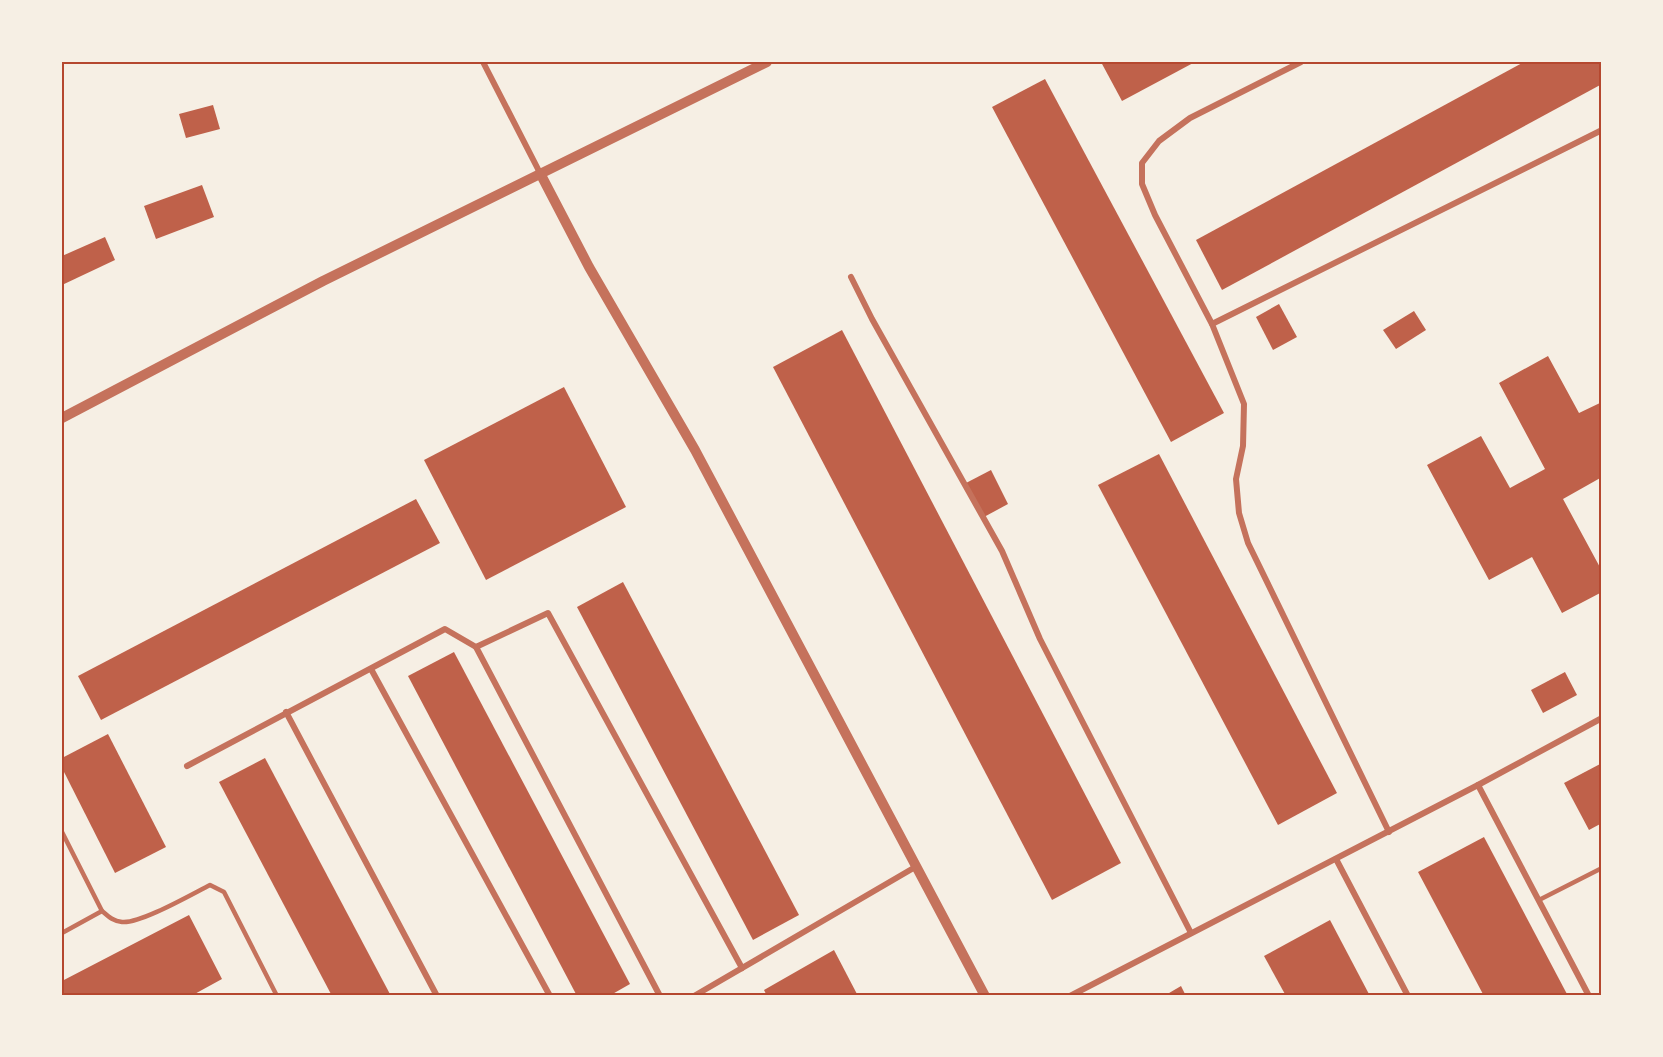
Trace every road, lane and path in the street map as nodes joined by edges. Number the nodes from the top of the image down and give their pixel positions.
1 (483, 62) edge
2 (767, 62) edge
3 (1301, 62) edge
4 (1602, 130) edge
5 (540, 173) junction
6 (851, 277) dead end
7 (1212, 324) junction
8 (62, 418) edge
9 (476, 647) junction
10 (371, 669) junction
11 (286, 712) junction
12 (1602, 718) edge
13 (187, 766) dead end
14 (1478, 785) junction
15 (62, 831) edge
16 (1389, 832) junction
17 (1336, 859) junction
18 (916, 866) junction
19 (1602, 868) edge
20 (1539, 900) junction
21 (102, 911) junction
22 (62, 933) edge
23 (1191, 933) junction
24 (742, 968) junction
25 (277, 996) edge
26 (437, 996) edge
27 (550, 996) edge
28 (660, 996) edge
29 (694, 996) edge
30 (985, 996) edge
31 (1070, 996) edge
32 (1408, 996) edge
33 (1589, 996) edge

1 - 5 street
2 - 5 street
3 - 7 street
4 - 7 street
5 - 8 street
5 - 18 street
6 - 23 street
7 - 16 street
9 - 10 street
9 - 24 street
9 - 28 street
10 - 11 street
10 - 27 street
11 - 13 street
11 - 26 street
12 - 14 street
14 - 16 street
14 - 20 street
15 - 21 lane
16 - 17 street
17 - 23 street
17 - 32 street
18 - 24 street
18 - 30 street
19 - 20 lane
20 - 33 street
21 - 22 lane
21 - 25 lane
23 - 31 street
24 - 29 street

